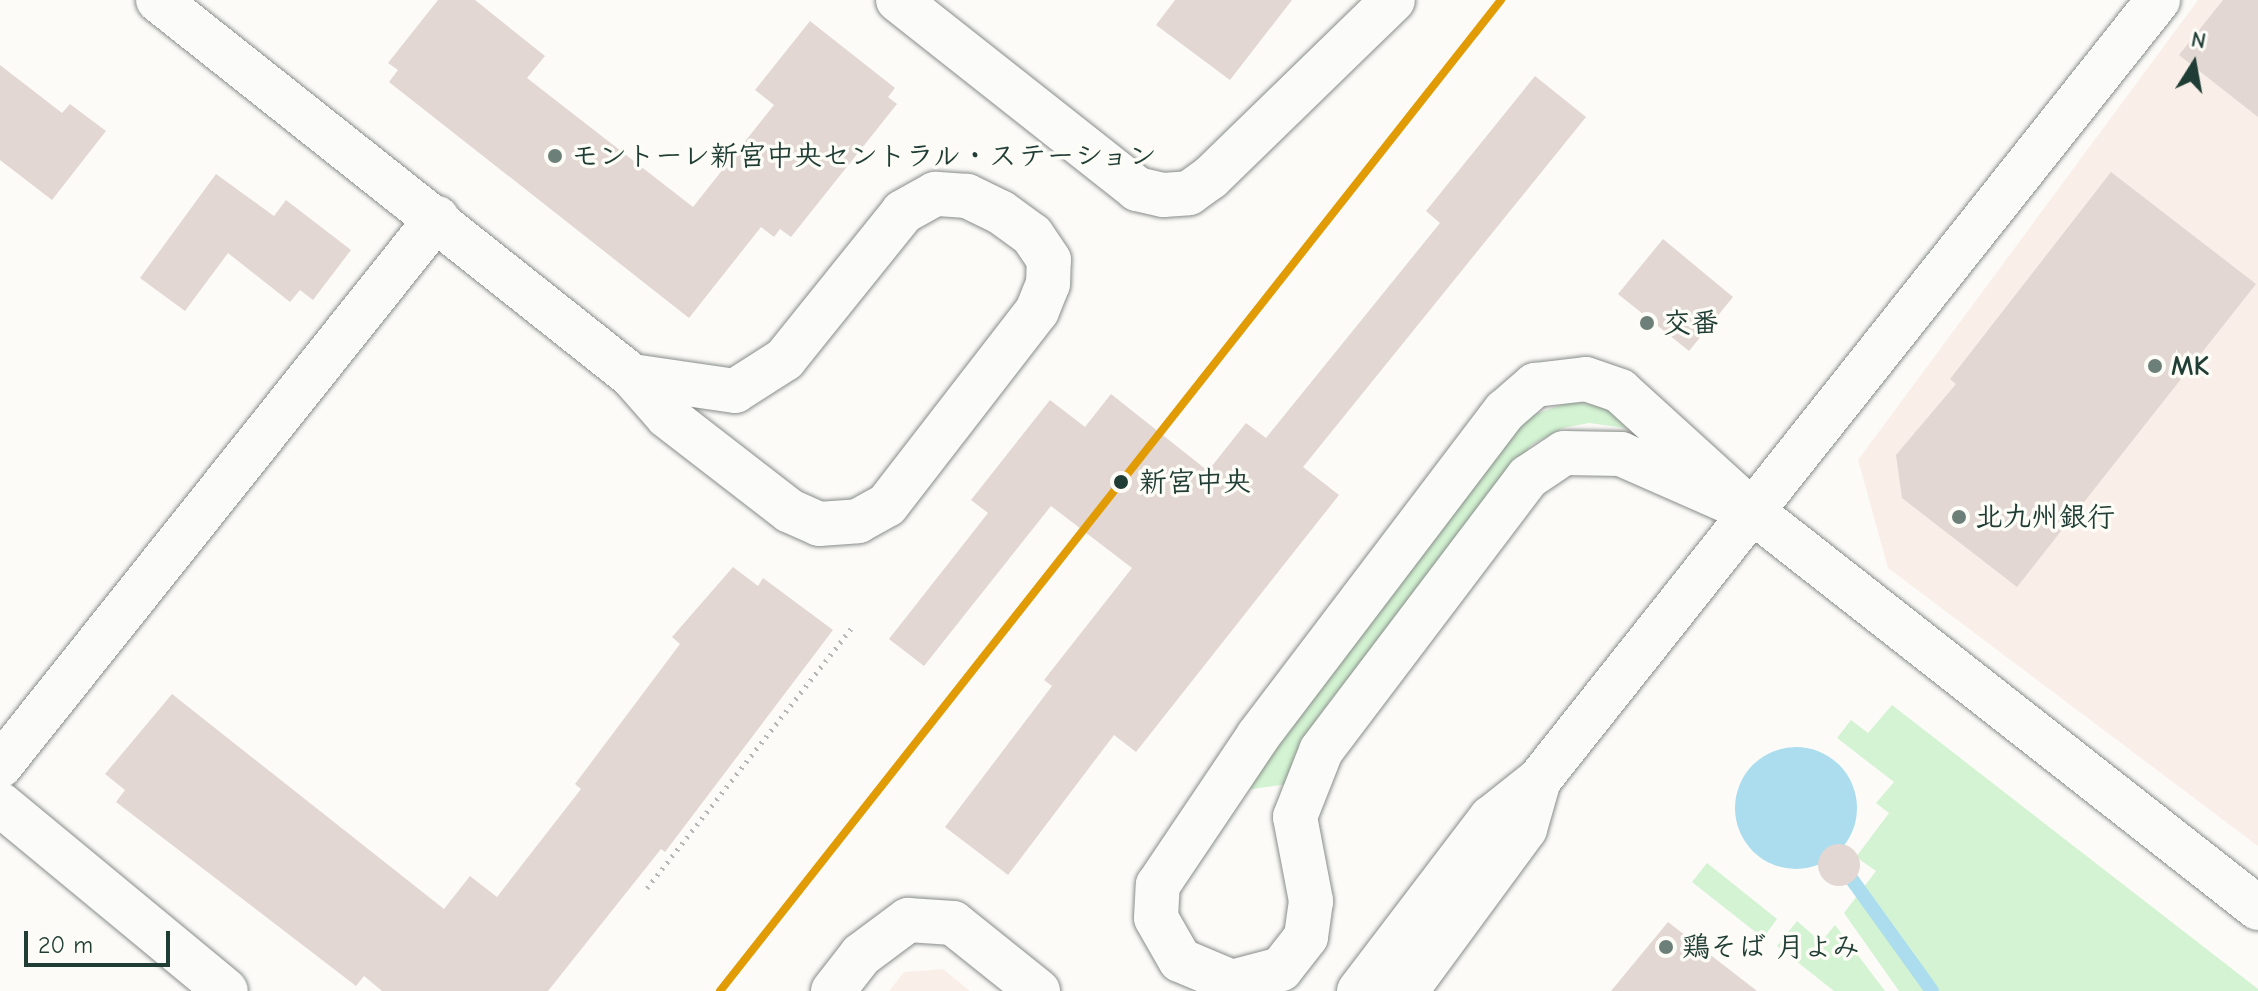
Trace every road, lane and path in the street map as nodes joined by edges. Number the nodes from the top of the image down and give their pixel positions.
1 (158, 0) edge
2 (898, 0) edge
3 (1393, 0) edge
4 (2158, 0) edge
5 (437, 218) junction
6 (632, 376) junction
7 (1753, 512) junction
8 (851, 629) dead end
9 (0, 766) edge
10 (1539, 780) junction
11 (0, 804) edge
12 (647, 888) dead end
13 (2258, 908) edge
14 (226, 991) edge
15 (833, 991) edge
16 (1038, 991) edge
17 (1359, 991) edge
18 (1406, 991) edge

1 - 5 street
2 - 3 street
4 - 7 street
5 - 6 street
5 - 9 street
6 - 6 street
7 - 7 street
7 - 10 street
7 - 13 street
8 - 12 path
10 - 17 street
10 - 18 street
11 - 14 street
15 - 16 street

